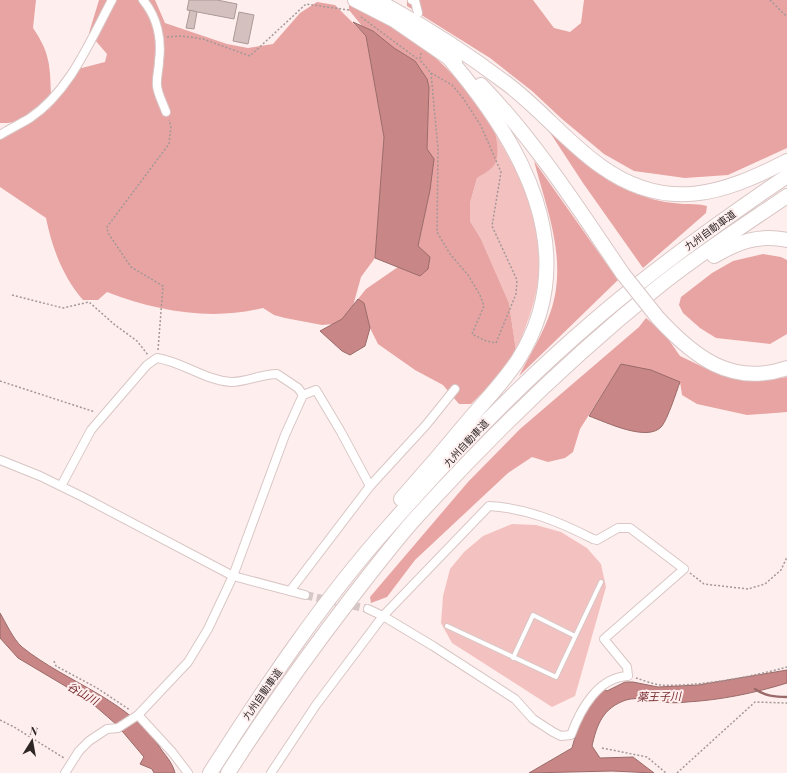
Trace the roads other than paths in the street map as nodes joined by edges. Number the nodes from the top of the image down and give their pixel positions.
1 (112, 0) edge
2 (143, 0) edge
3 (376, 0) edge
4 (412, 0) edge
5 (353, 6) edge
6 (418, 13) dead end
7 (448, 57) junction
8 (468, 57) junction
9 (166, 112) road end
10 (0, 135) edge
11 (787, 161) edge
12 (787, 176) edge
13 (787, 196) edge
14 (787, 240) edge
15 (627, 271) junction
16 (661, 315) junction
17 (596, 339) junction
18 (787, 358) edge
19 (787, 368) edge
20 (455, 390) dead end
21 (303, 395) junction
22 (0, 460) edge
23 (61, 486) junction
24 (370, 486) junction
25 (233, 576) junction
26 (344, 582) junction
27 (601, 582) dead end
28 (290, 591) junction
29 (305, 595) tunnel mouth
30 (368, 609) tunnel mouth
31 (383, 616) junction
32 (447, 626) dead end
33 (575, 636) junction
34 (513, 658) junction
35 (137, 716) junction
36 (65, 773) edge
37 (188, 773) edge
38 (210, 773) edge
39 (228, 773) edge
40 (271, 773) edge

1 - 10 street
2 - 9 street
3 - 8 highway
4 - 6 street
5 - 7 highway
7 - 15 highway
7 - 26 highway
8 - 11 highway
8 - 15 highway
12 - 26 highway, 九州自動車道
13 - 17 highway, 九州自動車道
14 - 17 highway
15 - 16 highway
16 - 18 highway
16 - 19 highway
17 - 39 highway, 九州自動車道
20 - 24 street
21 - 23 street
21 - 24 street
21 - 25 street
22 - 23 street
23 - 25 street
24 - 28 street
25 - 28 street
25 - 35 street
26 - 38 highway, 九州自動車道
27 - 33 lane
28 - 29 street
30 - 31 street
31 - 31 street
31 - 40 street
32 - 34 lane
33 - 34 lane
33 - 34 lane
35 - 36 street
35 - 37 street

